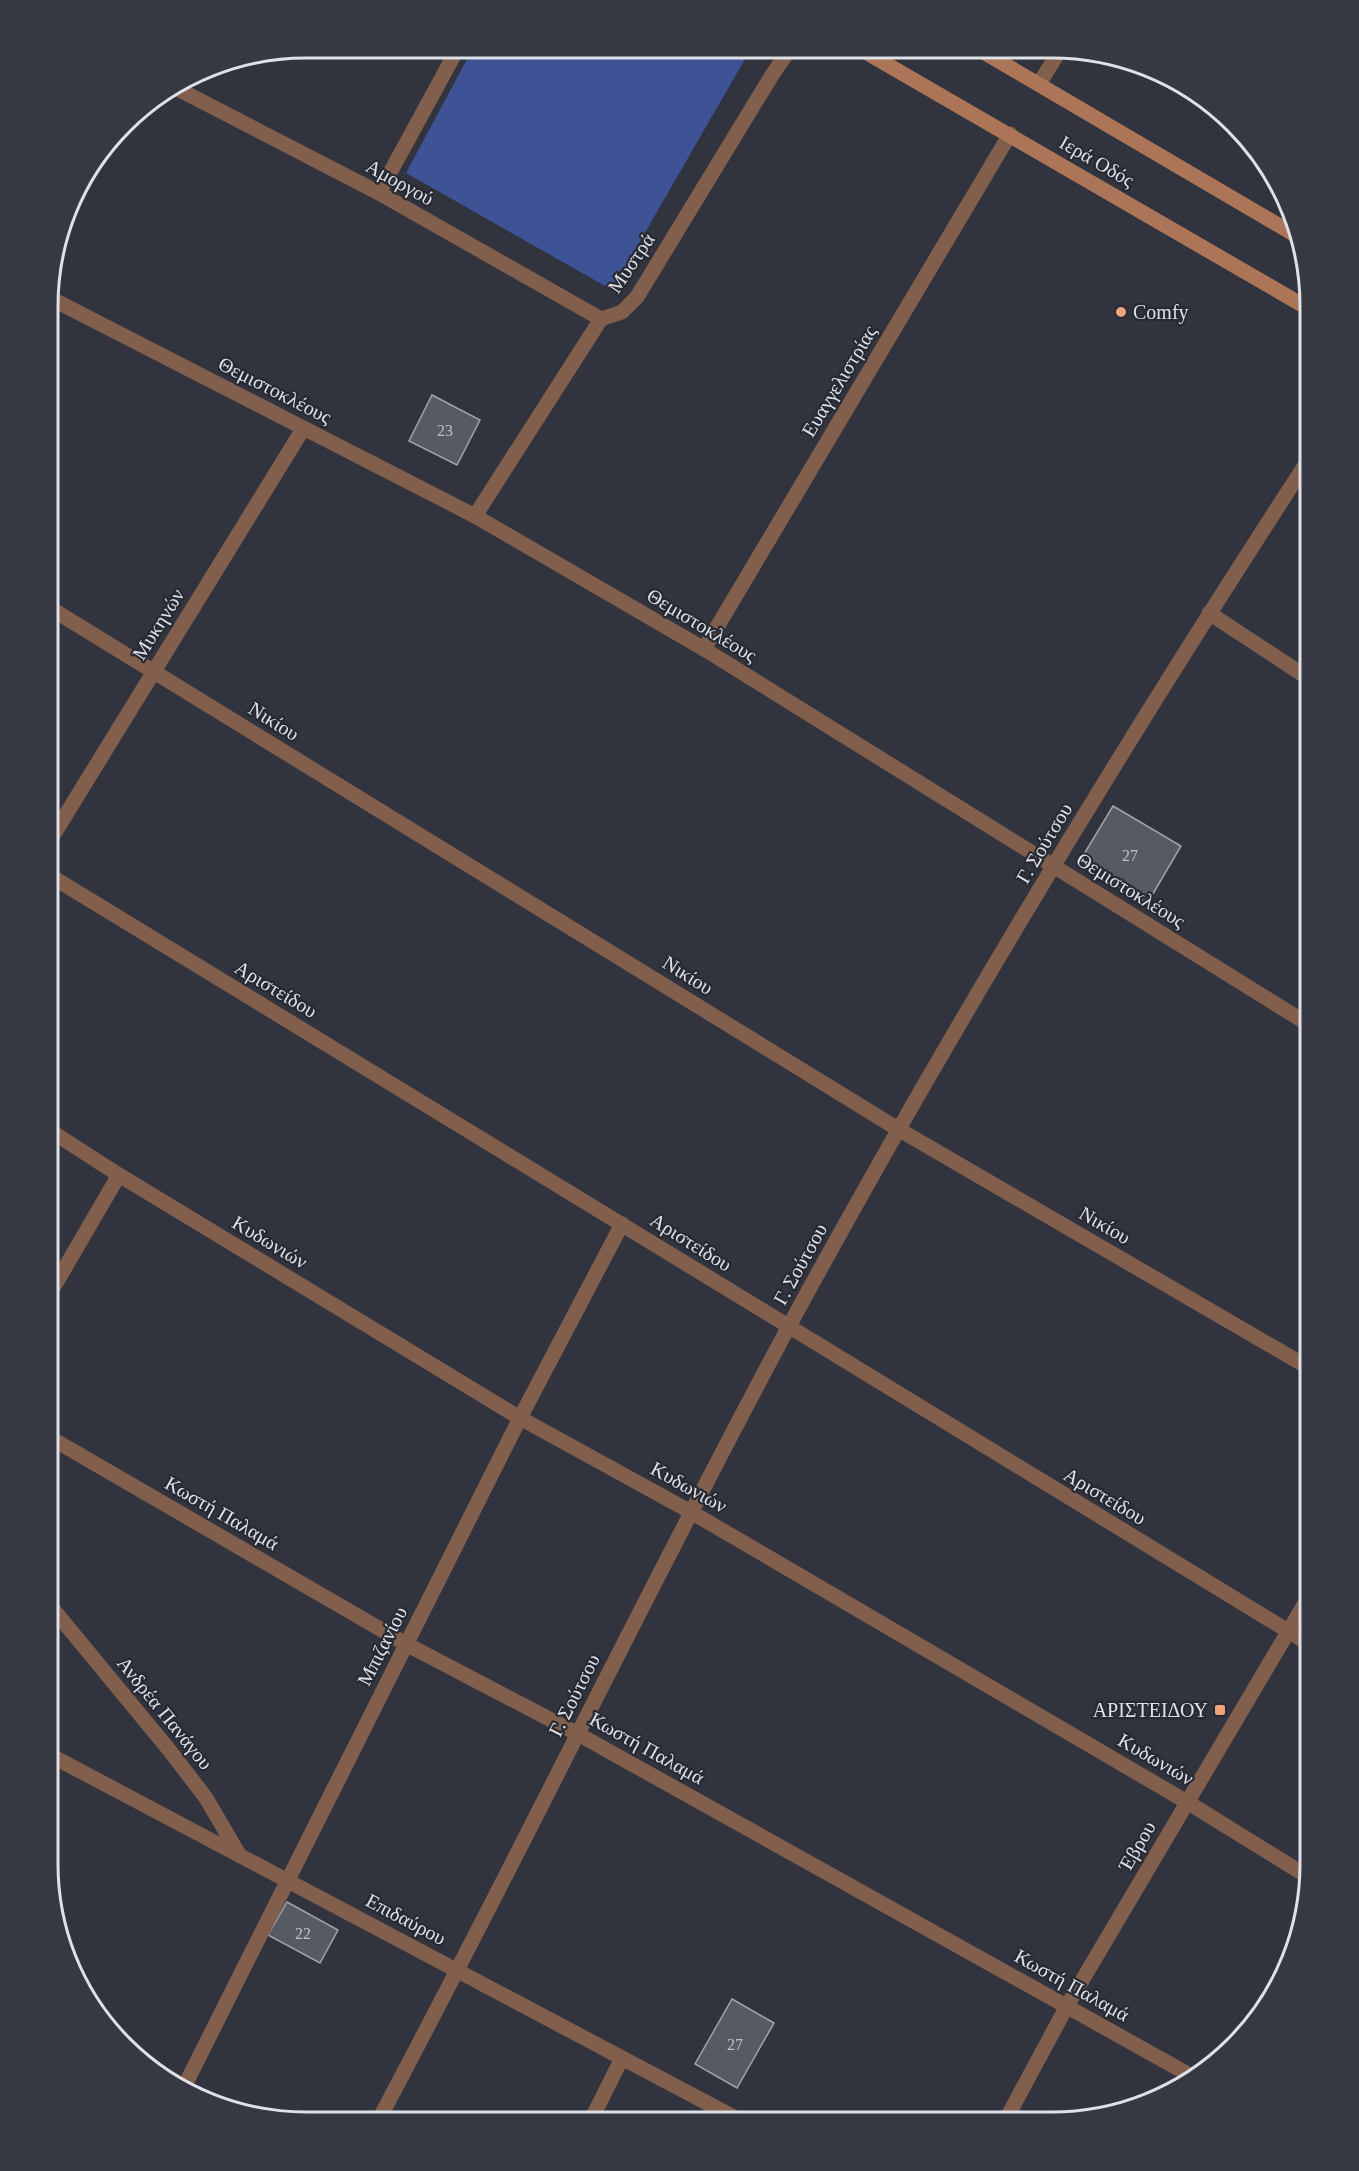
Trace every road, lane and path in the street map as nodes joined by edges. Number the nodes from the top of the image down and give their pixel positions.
1 (453, 58) edge
2 (784, 58) edge
3 (876, 58) edge
4 (994, 58) edge
5 (1055, 58) edge
6 (1039, 84) junction
7 (183, 92) edge
8 (1010, 134) junction
9 (379, 193) junction
10 (1288, 231) edge
11 (58, 302) edge
12 (1300, 304) edge
13 (601, 319) junction
14 (303, 429) junction
15 (1300, 473) edge
16 (475, 516) junction
17 (58, 613) edge
18 (1209, 613) junction
19 (704, 649) junction
20 (154, 672) junction
21 (1300, 673) edge
22 (58, 827) edge
23 (1054, 867) junction
24 (58, 880) edge
25 (1300, 1019) edge
26 (898, 1129) junction
27 (58, 1136) edge
28 (119, 1175) junction
29 (622, 1224) junction
30 (58, 1280) edge
31 (789, 1328) junction
32 (1300, 1363) edge
33 (520, 1418) junction
34 (58, 1442) edge
35 (691, 1512) junction
36 (1300, 1612) edge
37 (58, 1615) edge
38 (1288, 1632) junction
39 (1300, 1639) edge
40 (406, 1644) junction
41 (578, 1734) junction
42 (58, 1760) edge
43 (1187, 1802) junction
44 (240, 1856) junction
45 (1300, 1872) edge
46 (289, 1881) junction
47 (458, 1971) junction
48 (1067, 2006) junction
49 (622, 2058) junction
50 (1186, 2073) edge
51 (187, 2081) edge
52 (383, 2112) edge
53 (595, 2112) edge
54 (724, 2112) edge
55 (1010, 2112) edge

1 - 9 street
2 - 13 street, Μυστρά
3 - 8 main road, Ιερά Οδός
4 - 6 main road, Ιερά Οδός
5 - 6 street
6 - 10 main road, Ιερά Οδός
7 - 9 street, Αμοργού
8 - 12 main road, Ιερά Οδός
8 - 19 street, Ευαγγελιστρίας
9 - 13 street, Αμοργού
11 - 14 street, Θεμιστοκλέους
13 - 16 street
14 - 16 street, Θεμιστοκλέους
14 - 20 street, Μυκηνών
15 - 18 street, Γ. Σούτσου
16 - 19 street, Θεμιστοκλέους
17 - 20 street, Νικίου
18 - 21 street
18 - 23 street, Γ. Σούτσου
19 - 23 street, Θεμιστοκλέους
20 - 22 street, Μυκηνών
20 - 26 street, Νικίου
23 - 25 street, Θεμιστοκλέους
23 - 26 street, Γ. Σούτσου
24 - 29 street, Αριστείδου
26 - 31 street, Γ. Σούτσου
26 - 32 street, Νικίου
27 - 28 street, Κυδωνιών
28 - 30 street
28 - 33 street, Κυδωνιών
29 - 31 street, Αριστείδου
29 - 33 street, Μπιζανίου
31 - 35 street, Γ. Σούτσου
31 - 38 street, Αριστείδου
33 - 35 street, Κυδωνιών
33 - 40 street, Μπιζανίου
34 - 40 street, Κωστή Παλαμά
35 - 41 street, Γ. Σούτσου
35 - 43 street, Κυδωνιών
36 - 38 street, Έβρου
37 - 44 street, Ανδρέα Πανάγου
38 - 39 street, Αριστείδου
38 - 43 street, Έβρου
40 - 41 street, Κωστή Παλαμά
40 - 46 street, Μπιζανίου
41 - 47 street, Γ. Σούτσου
41 - 48 street, Κωστή Παλαμά
42 - 44 street, Επιδαύρου
43 - 45 street, Κυδωνιών
43 - 48 street, Έβρου
44 - 46 street, Επιδαύρου
46 - 47 street, Επιδαύρου
46 - 51 street, Μπιζανίου
47 - 49 street, Επιδαύρου
47 - 52 street, Γ. Σούτσου
48 - 50 street, Κωστή Παλαμά
48 - 55 street, Έβρου
49 - 53 street
49 - 54 street, Επιδαύρου

